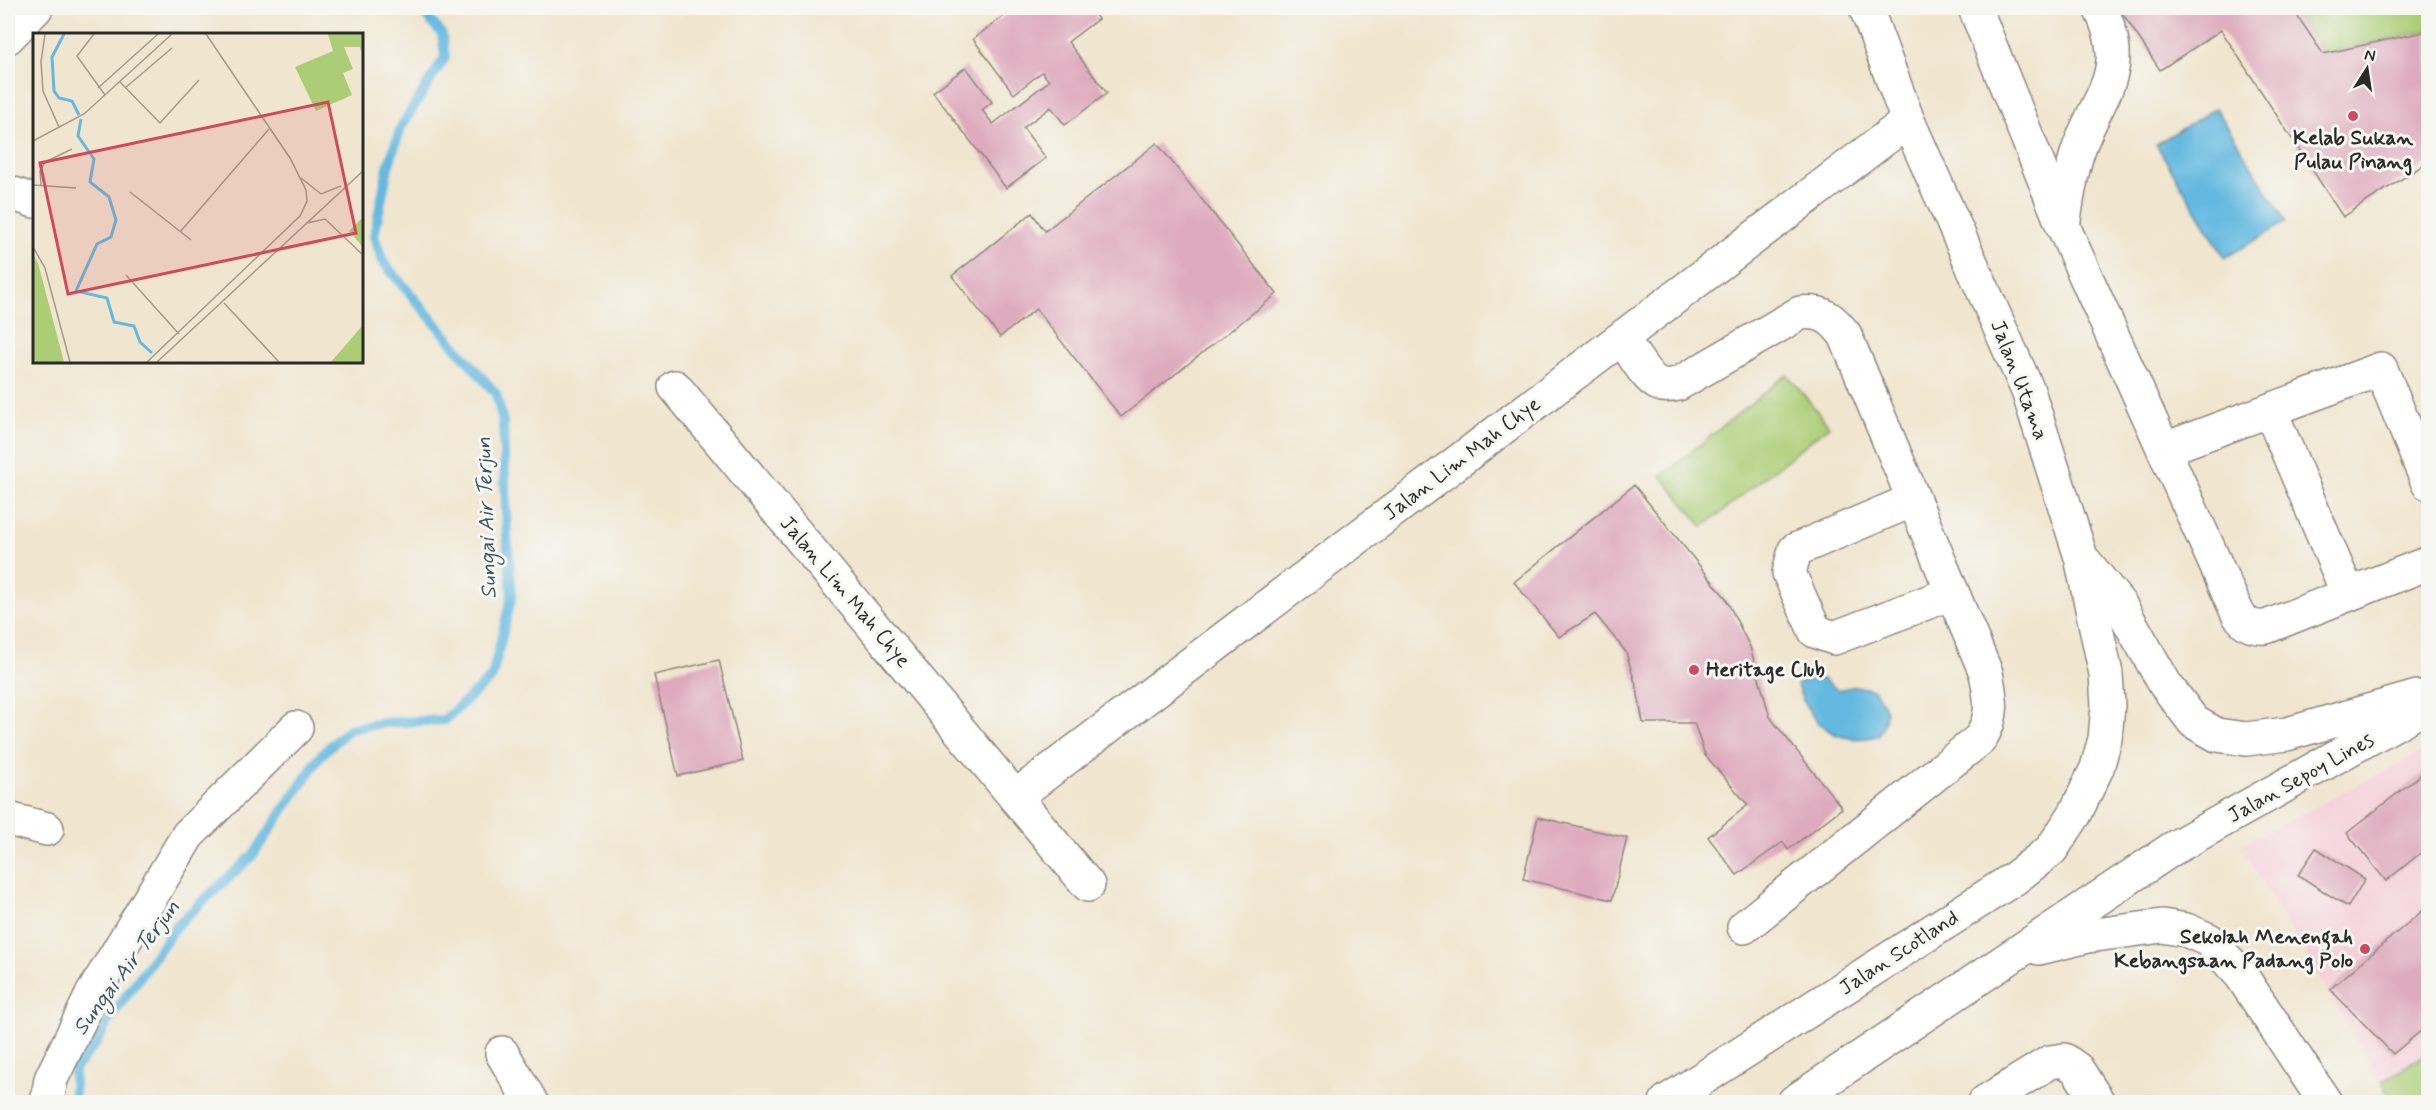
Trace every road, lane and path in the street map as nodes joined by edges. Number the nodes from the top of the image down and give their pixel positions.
1 (36, 8) edge
2 (1866, 8) edge
3 (1975, 8) edge
4 (2100, 8) edge
5 (8, 37) edge
6 (1908, 121) junction
7 (8, 192) edge
8 (33, 201) edge
9 (2063, 226) junction
10 (1622, 338) junction
11 (675, 387) dead end
12 (2270, 410) junction
13 (2165, 449) junction
14 (2428, 483) edge
15 (1914, 500) junction
16 (2081, 557) junction
17 (2428, 563) edge
18 (1952, 592) junction
19 (2348, 594) junction
20 (2428, 694) edge
21 (2428, 705) edge
22 (296, 728) dead end
23 (2097, 768) joint
24 (1016, 797) junction
25 (8, 819) edge
26 (47, 829) dead end
27 (1088, 885) dead end
28 (1744, 927) dead end
29 (2020, 953) junction
30 (502, 1053) dead end
31 (47, 1102) edge
32 (531, 1102) edge
33 (1666, 1102) edge
34 (1794, 1102) edge
35 (1984, 1102) edge
36 (2098, 1102) edge
37 (2325, 1102) edge

1 - 5 main road
2 - 6 main road, Jalan Utama
3 - 9 main road
4 - 9 main road
6 - 10 main road, Jalan Lim Mah Chye
6 - 16 main road, Jalan Utama
7 - 8 main road
9 - 13 main road
10 - 15 main road
10 - 24 main road, Jalan Lim Mah Chye
11 - 24 main road, Jalan Lim Mah Chye
12 - 13 main road
12 - 14 main road
12 - 19 main road
13 - 19 main road
15 - 18 main road
15 - 18 main road
16 - 20 main road
16 - 23 main road, Jalan Utama
17 - 19 main road
18 - 28 main road
21 - 29 main road, Jalan Sepoy Lines
22 - 31 main road
23 - 33 main road, Jalan Scotland
24 - 27 main road, Jalan Lim Mah Chye
25 - 26 main road
29 - 34 main road
29 - 37 main road
30 - 32 main road
35 - 36 main road

